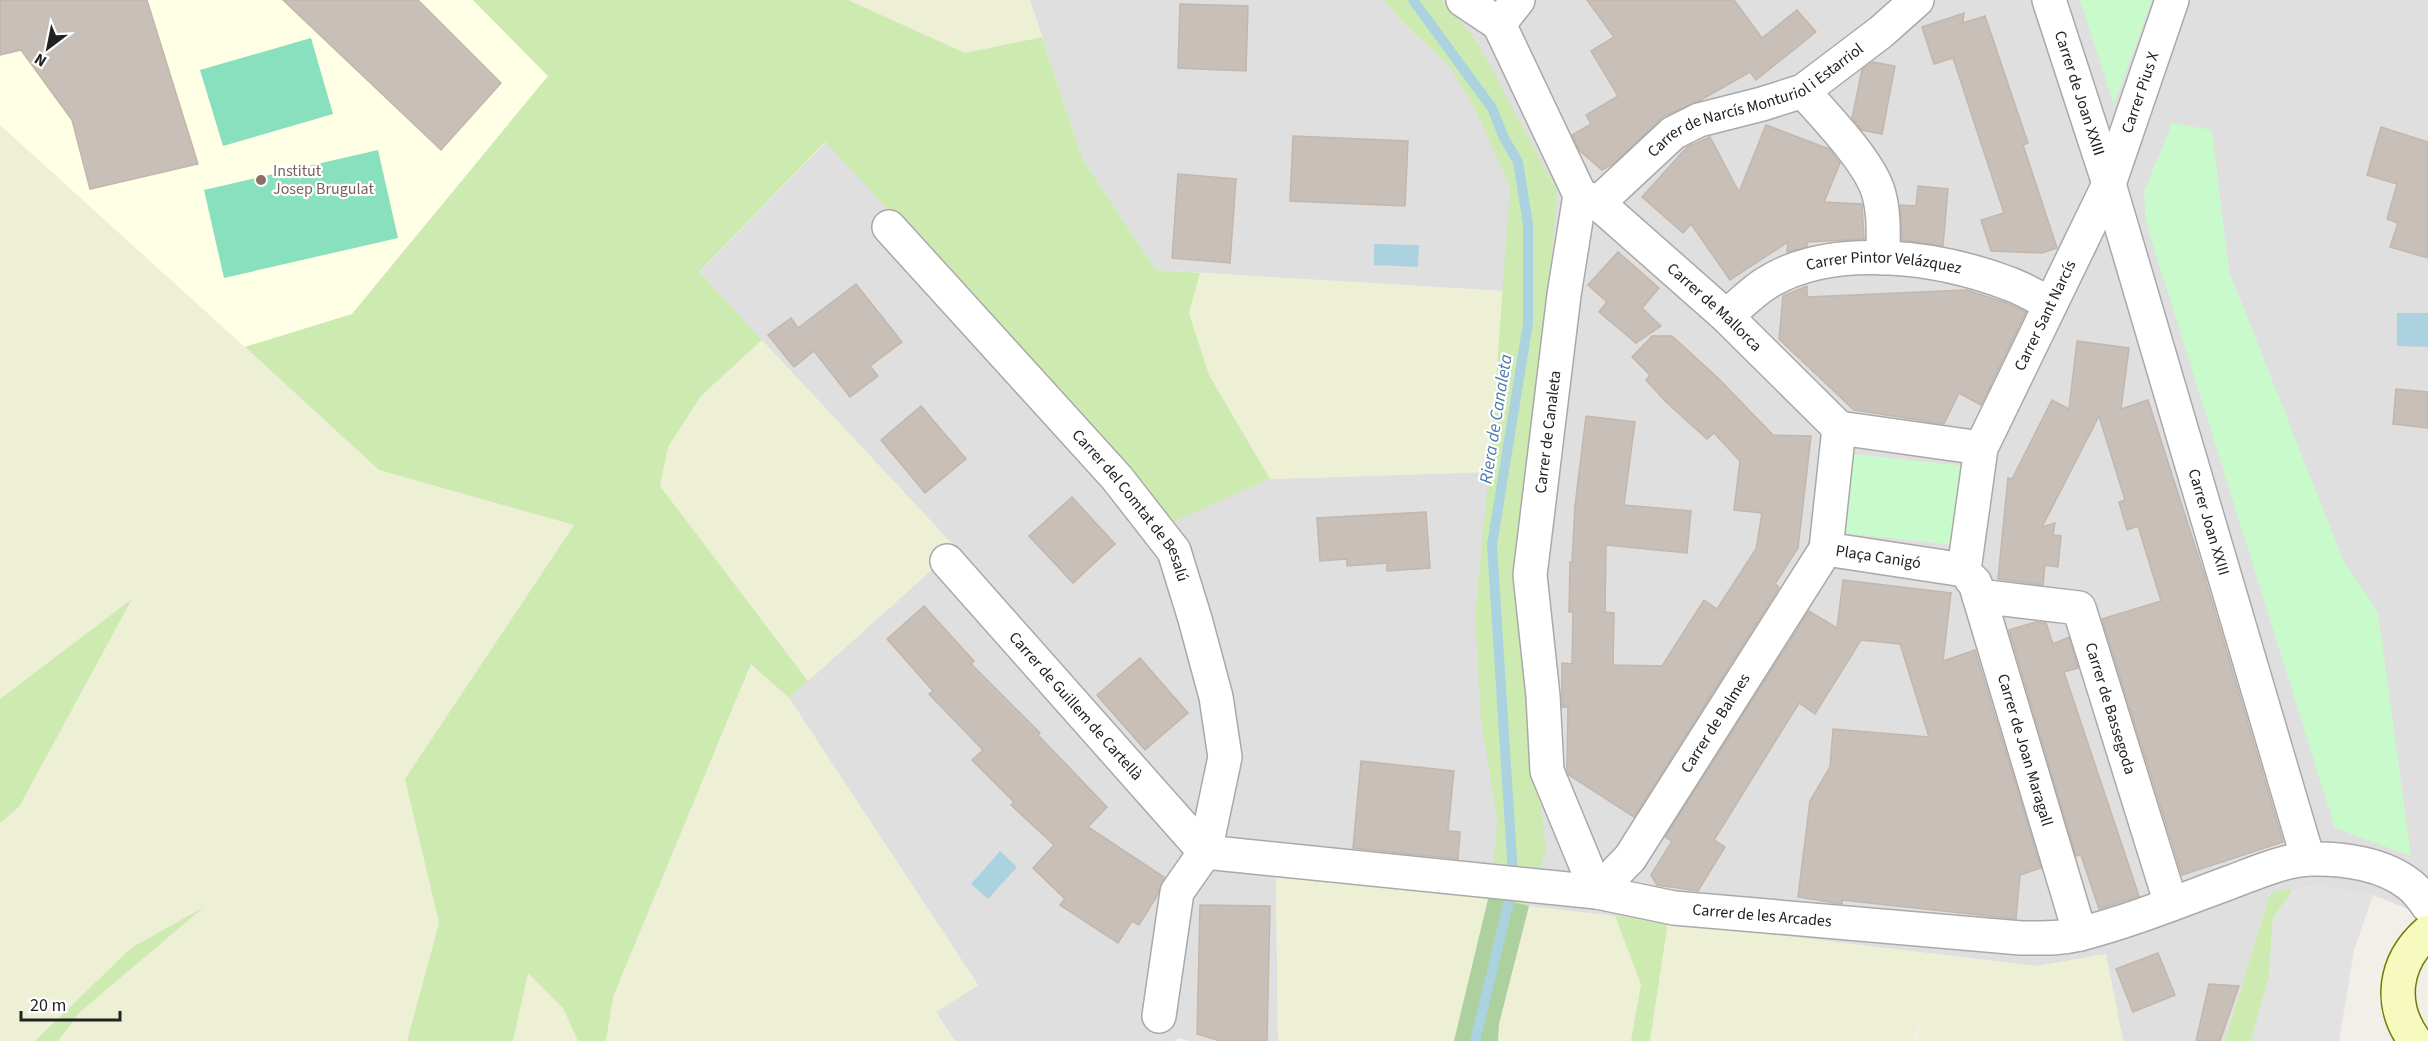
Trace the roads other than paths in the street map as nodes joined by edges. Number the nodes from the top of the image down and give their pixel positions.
1 (1463, 0) edge
2 (1917, 0) edge
3 (2049, 0) edge
4 (2172, 0) edge
5 (1509, 12) edge
6 (1803, 91) junction
7 (2109, 184) junction
8 (1589, 199) junction
9 (889, 227) dead end
10 (1883, 258) junction
11 (2050, 304) junction
12 (1726, 316) junction
13 (1839, 428) junction
14 (1981, 448) junction
15 (1826, 549) junction
16 (946, 561) dead end
17 (1972, 583) junction
18 (1205, 852) junction
19 (2308, 859) junction
20 (1598, 892) junction
21 (2171, 904) junction
22 (2428, 906) edge
23 (2428, 932) edge
24 (2080, 934) junction
25 (2398, 1004) junction
26 (1159, 1016) dead end
27 (2391, 1041) edge
28 (2415, 1041) edge

1 - 5 street
2 - 6 street, Carrer de Narcís Monturiol i Estarriol
3 - 7 street, Carrer de Joan XXIII
4 - 7 street, Carrer Pius X
5 - 8 street
6 - 8 street, Carrer de Narcís Monturiol i Estarriol
6 - 10 street
7 - 11 street, Carrer Sant Narcís
7 - 19 street, Carrer Joan XXIII
8 - 12 street, Carrer de Mallorca
8 - 20 street, Carrer de Canaleta
9 - 18 street, Carrer del Comtat de Besalú
10 - 11 street, Carrer Pintor Velázquez
10 - 12 street, Carrer Pintor Velázquez
11 - 14 street, Carrer Sant Narcís
12 - 13 street, Carrer de Mallorca
13 - 14 street
13 - 15 street, Plaça Canigó
14 - 17 street
15 - 17 street, Plaça Canigó
15 - 20 street, Carrer de Balmes
16 - 18 street, Carrer de Guillem de Cartellà
17 - 21 street, Carrer de Bassegoda
17 - 24 street, Carrer de Joan Maragall
18 - 20 street, Carrer de les Arcades
18 - 26 street
19 - 21 street, Carrer de les Arcades
19 - 22 street, Carrer de les Arcades
20 - 24 street, Carrer de les Arcades
21 - 24 street, Carrer de les Arcades
23 - 25 main road
25 - 27 main road
25 - 28 main road

